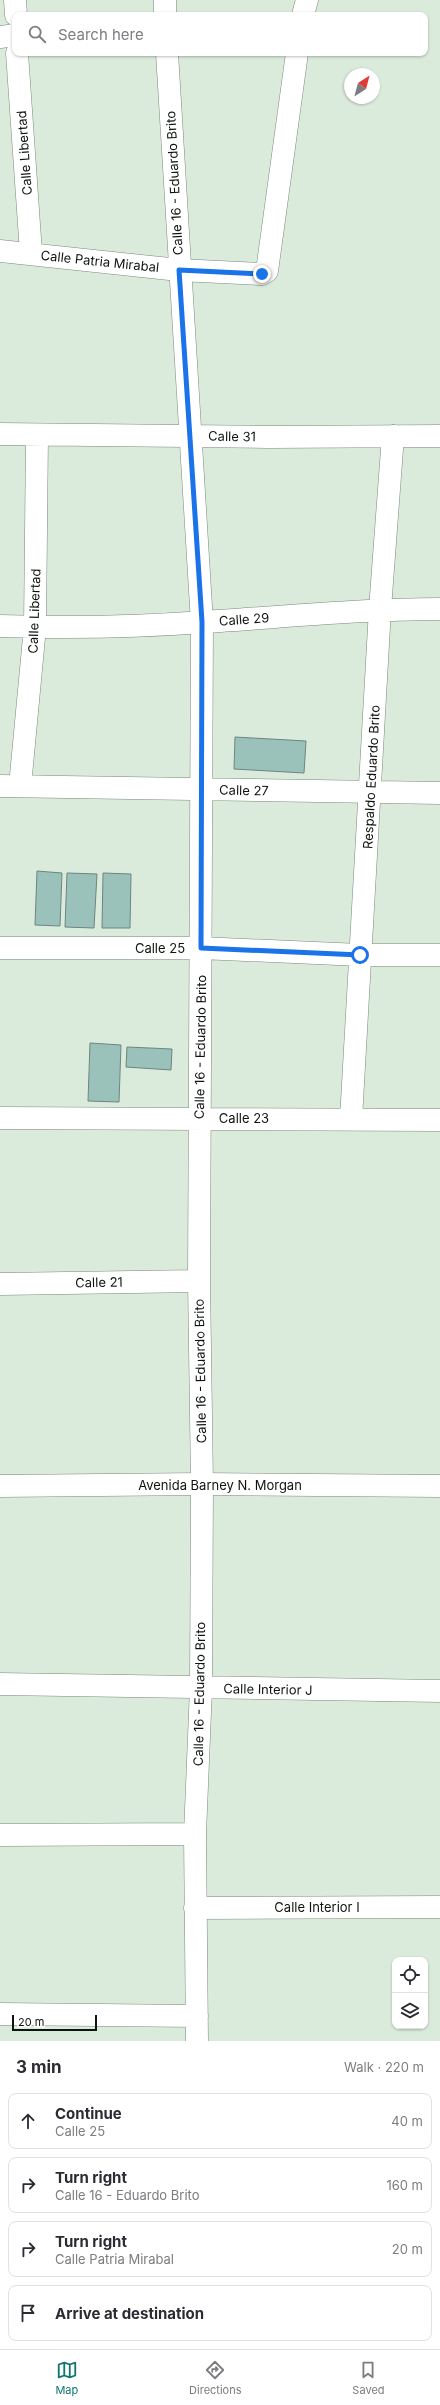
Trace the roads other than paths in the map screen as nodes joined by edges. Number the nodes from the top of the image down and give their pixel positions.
1 (15, 0) edge
2 (165, 0) edge
3 (307, 0) edge
4 (16, 12) edge
5 (165, 12) edge
6 (304, 12) edge
7 (12, 35) edge
8 (0, 37) edge
9 (17, 56) edge
10 (167, 56) edge
11 (297, 56) edge
12 (0, 251) edge
13 (31, 253) junction
14 (179, 270) junction
15 (0, 434) edge
16 (37, 435) junction
17 (189, 435) junction
18 (393, 436) junction
19 (440, 436) edge
20 (380, 609) junction
21 (440, 609) edge
22 (202, 622) junction
23 (0, 626) edge
24 (35, 627) junction
25 (10, 786) edge
26 (201, 789) junction
27 (370, 792) junction
28 (440, 793) edge
29 (0, 948) edge
30 (201, 948) junction
31 (360, 955) junction
32 (440, 955) edge
33 (0, 1118) edge
34 (199, 1118) junction
35 (351, 1119) junction
36 (440, 1120) edge
37 (199, 1281) junction
38 (0, 1284) edge
39 (202, 1484) junction
40 (0, 1486) edge
41 (440, 1486) edge
42 (0, 1684) edge
43 (201, 1688) junction
44 (440, 1691) edge
45 (195, 1834) junction
46 (0, 1835) edge
47 (440, 1907) edge
48 (195, 1908) junction
49 (0, 2014) edge
50 (197, 2016) junction
51 (197, 2041) edge

1 - 4 street
2 - 5 street
3 - 6 street
7 - 8 street
9 - 13 street, Calle Libertad
10 - 14 street, Calle 16 - Eduardo Brito
11 - 14 street, Calle Patria Mirabal
12 - 13 street, Calle Patria Mirabal
13 - 14 street, Calle Patria Mirabal
14 - 17 street, Calle 16 - Eduardo Brito
15 - 16 street, Calle 31
16 - 17 street, Calle 31
16 - 24 street, Calle Libertad
17 - 18 street, Calle 31
17 - 22 street, Calle 16 - Eduardo Brito
18 - 19 street, Calle 31
18 - 20 street, Respaldo Eduardo Brito
20 - 21 street, Calle 29
20 - 22 street, Calle 29
20 - 27 street, Respaldo Eduardo Brito
22 - 24 street, Calle 29
22 - 26 street, Calle 16 - Eduardo Brito
23 - 24 street, Calle 29
24 - 25 street, Calle Libertad
25 - 26 street, Calle 27
26 - 27 street, Calle 27
26 - 30 street, Calle 16 - Eduardo Brito
27 - 28 street, Calle 27
27 - 31 street, Respaldo Eduardo Brito
29 - 30 street, Calle 25
30 - 31 street, Calle 25
30 - 34 street, Calle 16 - Eduardo Brito
31 - 32 street, Calle 25
31 - 35 street, Respaldo Eduardo Brito
33 - 34 street, Calle 23
34 - 35 street, Calle 23
34 - 37 street, Calle 16 - Eduardo Brito
35 - 36 street, Calle 23
37 - 38 street, Calle 21
37 - 39 street, Calle 16 - Eduardo Brito
39 - 40 street, Avenida Barney N. Morgan
39 - 41 street, Avenida Barney N. Morgan
39 - 43 street, Calle 16 - Eduardo Brito
42 - 43 street, Calle Interior J
43 - 44 street, Calle Interior J
43 - 45 street, Calle 16 - Eduardo Brito
45 - 46 street
45 - 48 street, Calle 16 - Eduardo Brito
47 - 48 street, Calle Interior I
48 - 50 street, Calle 16 - Eduardo Brito
49 - 50 street
50 - 51 street, Calle 16 - Eduardo Brito

